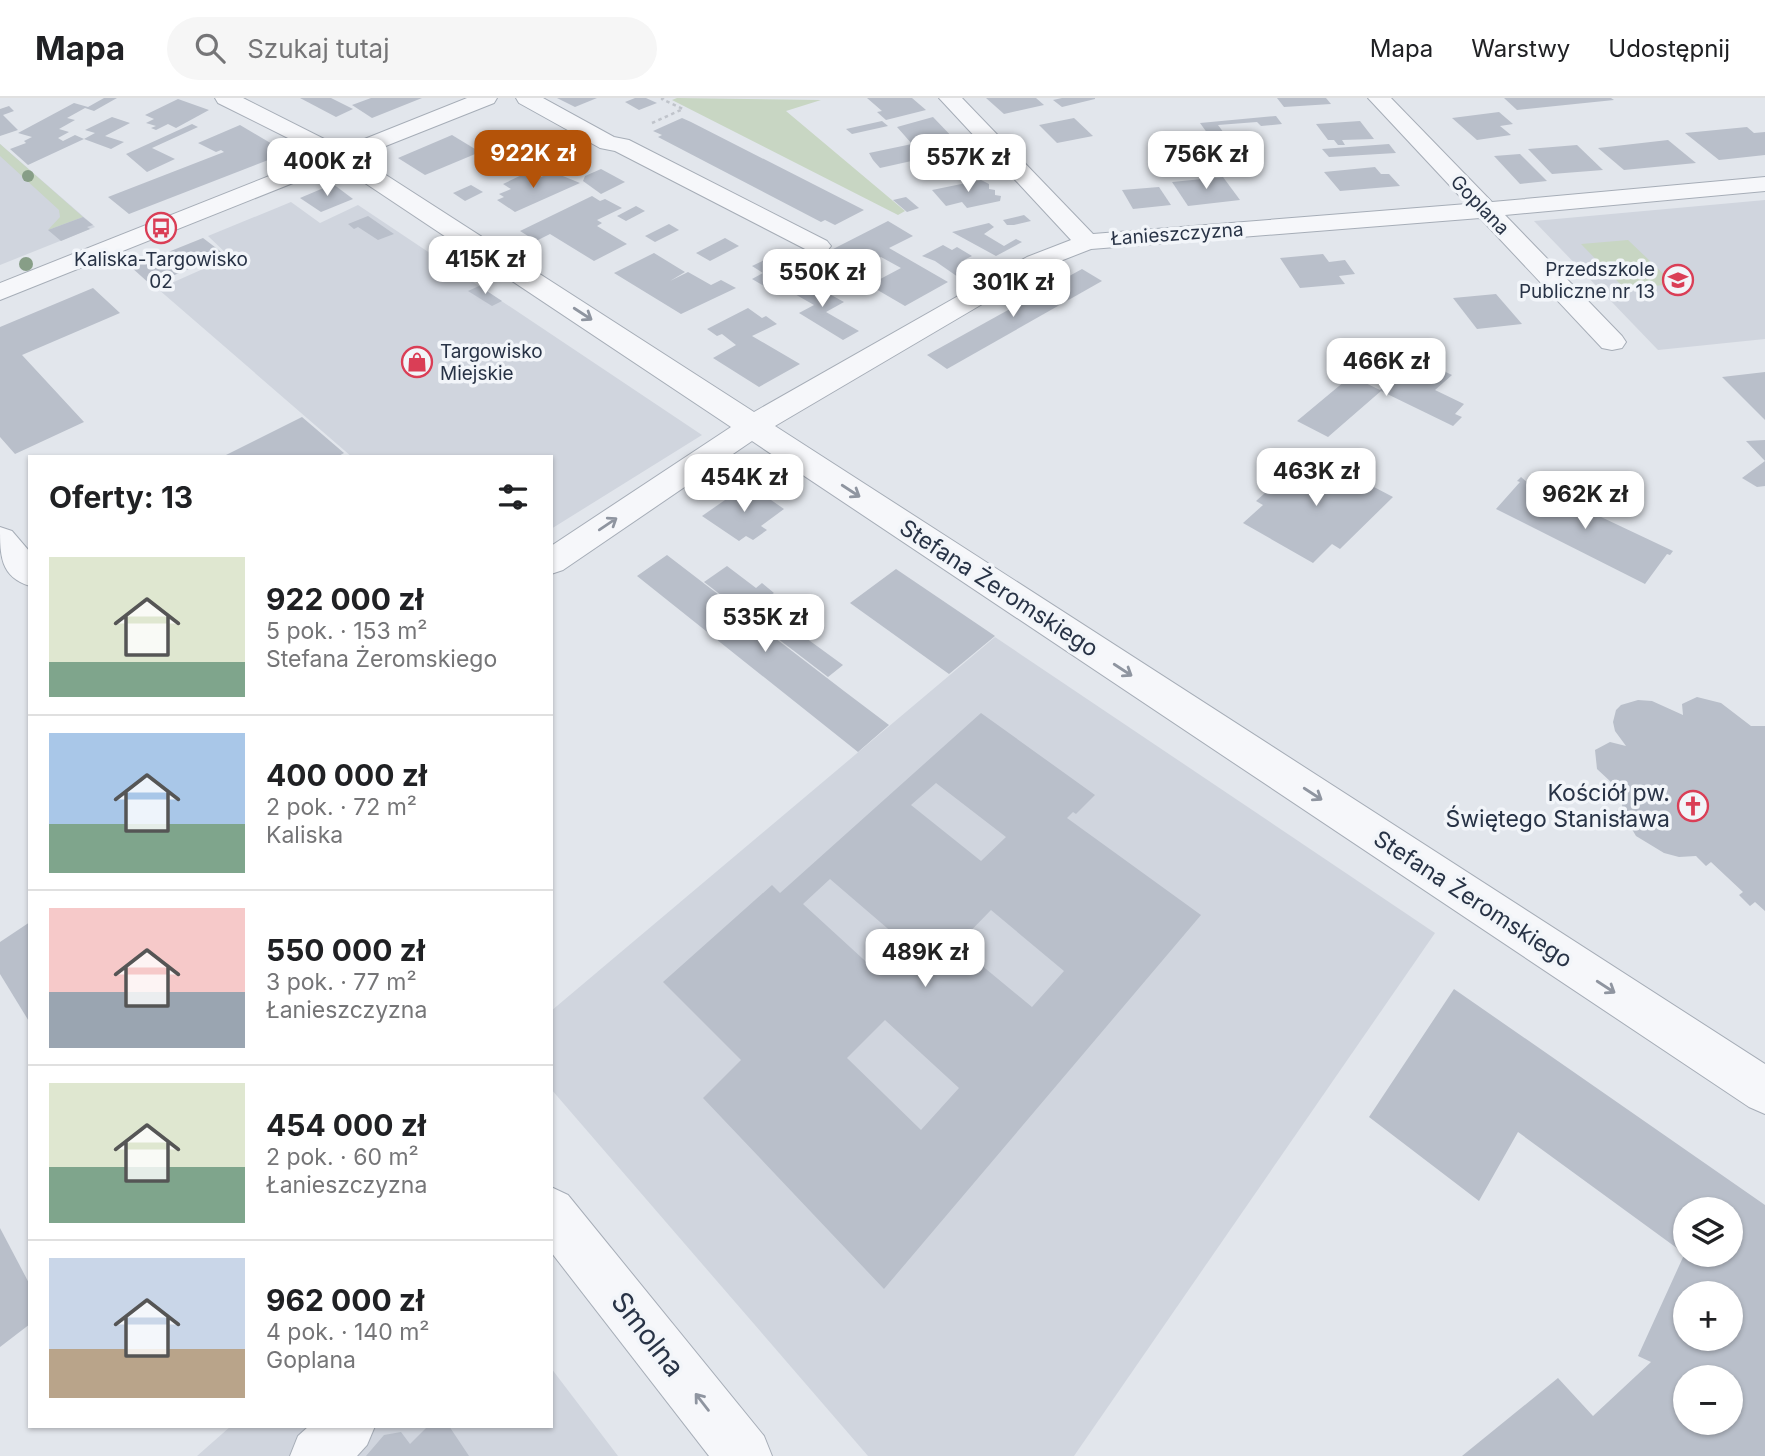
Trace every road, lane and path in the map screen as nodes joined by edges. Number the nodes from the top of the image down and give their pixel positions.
1 (226, 98) edge
2 (485, 98) edge
3 (527, 98) edge
4 (950, 98) edge
5 (1379, 98) edge
6 (341, 156) junction
7 (1765, 184) edge
8 (1485, 210) junction
9 (1087, 242) junction
10 (818, 246) dead end
11 (1, 290) edge
12 (1612, 342) dead end
13 (753, 426) junction
14 (0, 539) edge
15 (553, 561) edge
16 (28, 572) edge
17 (1765, 1091) edge
18 (553, 1219) edge
19 (346, 1428) edge
20 (318, 1456) edge
21 (744, 1456) edge

1 - 6 street, Stefana Żeromskiego
2 - 6 street
3 - 10 street
4 - 9 street
5 - 8 street, Goplana
6 - 11 street
6 -> 13 street, Stefana Żeromskiego
7 - 8 street, Łanieszczyzna
8 - 9 street, Łanieszczyzna
8 - 12 street, Goplana
9 - 13 street, Łanieszczyzna
15 -> 13 street, Łanieszczyzna
13 -> 17 street, Stefana Żeromskiego
14 - 16 street
21 -> 18 street, Smolna
19 - 20 street

